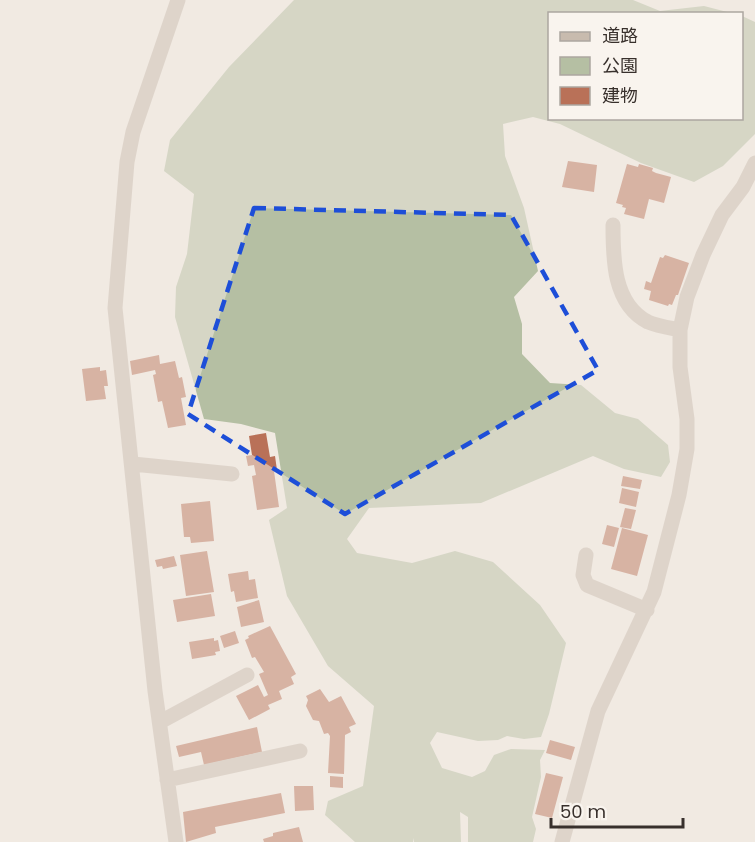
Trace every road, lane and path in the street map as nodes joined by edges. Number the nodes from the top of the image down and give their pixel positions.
1 (178, 0) edge
2 (755, 163) edge
3 (612, 225) dead end
4 (680, 330) junction
5 (133, 464) junction
6 (232, 474) dead end
7 (586, 555) dead end
8 (647, 610) junction
9 (247, 675) dead end
10 (160, 722) junction
11 (300, 751) dead end
12 (167, 780) junction
13 (176, 842) edge
14 (562, 842) edge

1 - 5 street
2 - 4 street
3 - 4 street
4 - 8 street
5 - 6 street
5 - 10 street
7 - 8 street
8 - 14 street
9 - 10 street
10 - 12 street
11 - 12 street
12 - 13 street

